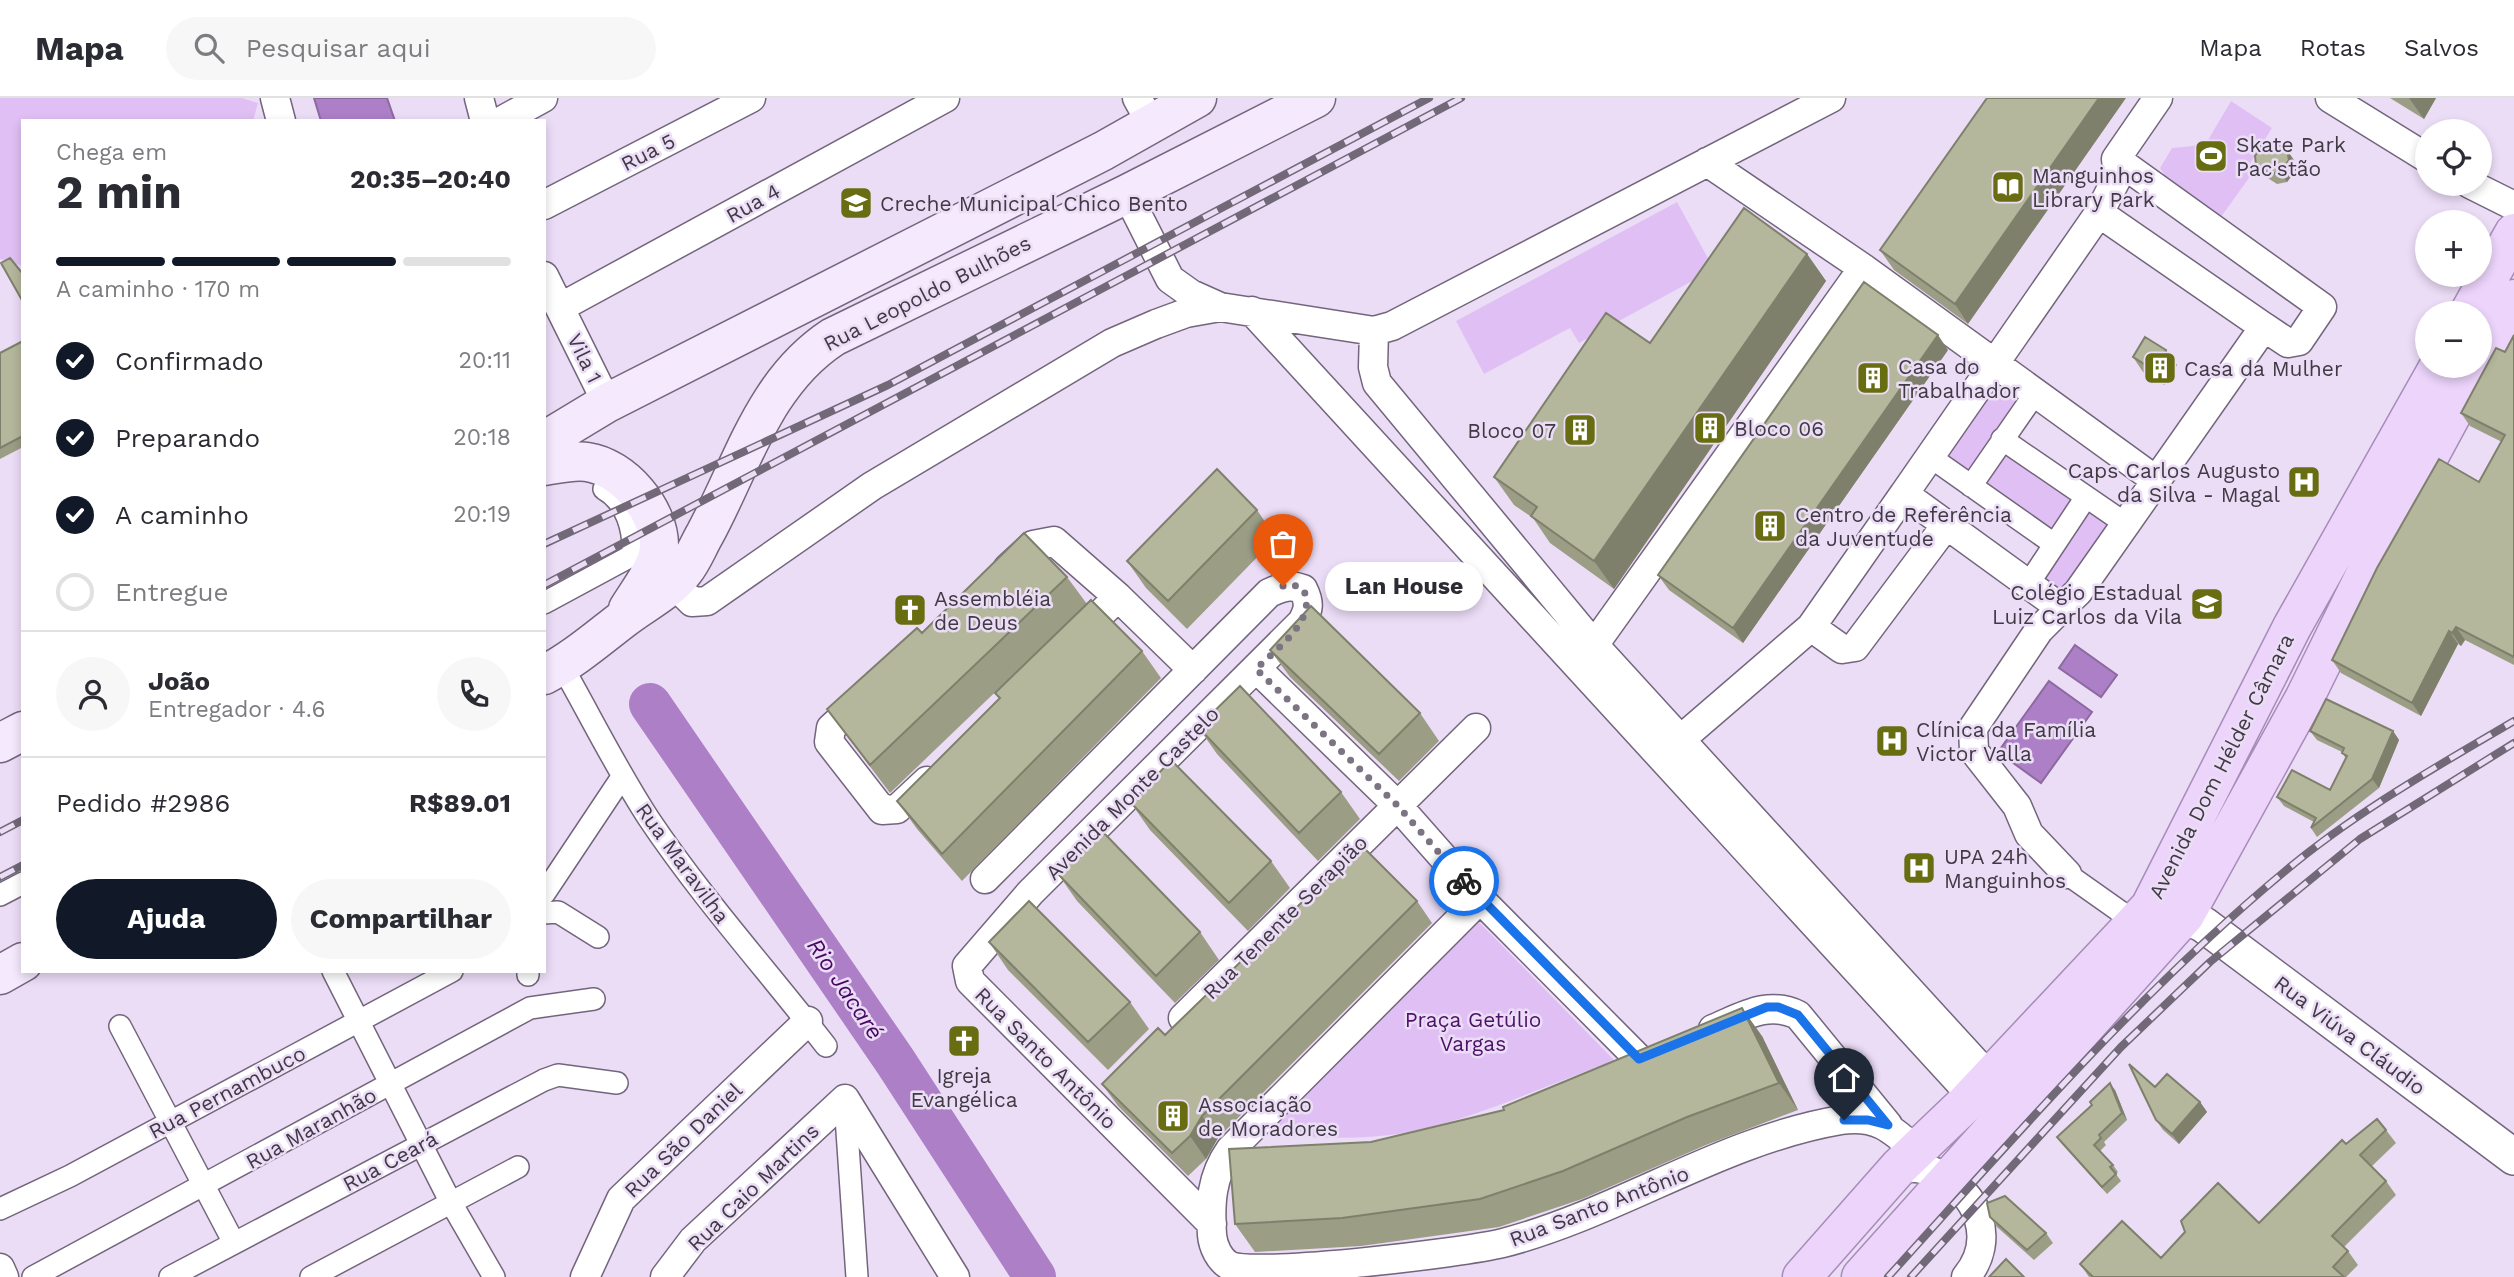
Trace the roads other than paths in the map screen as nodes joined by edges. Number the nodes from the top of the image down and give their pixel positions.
1 (275, 98) edge
2 (479, 98) edge
3 (543, 98) edge
4 (751, 98) edge
5 (945, 98) edge
6 (1197, 98) edge
7 (1316, 98) edge
8 (1831, 98) edge
9 (2158, 98) edge
10 (2330, 98) edge
11 (908, 106) edge
12 (1144, 110) edge
13 (280, 119) edge
14 (484, 119) edge
15 (505, 119) edge
16 (2415, 151) edge
17 (2116, 159) junction
18 (1707, 162) junction
19 (1127, 194) junction
20 (2492, 195) edge
21 (546, 204) edge
22 (2514, 206) edge
23 (2099, 213) junction
24 (2514, 233) edge
25 (1863, 268) junction
26 (546, 280) edge
27 (2514, 299) edge
28 (2476, 301) edge
29 (561, 307) junction
30 (1220, 307) junction
31 (1252, 311) junction
32 (2264, 327) junction
33 (1374, 331) junction
34 (2492, 340) edge
35 (1996, 363) junction
36 (2432, 378) edge
37 (2471, 378) edge
38 (2036, 392) junction
39 (607, 403) junction
40 (2002, 439) junction
41 (546, 440) edge
42 (1929, 456) junction
43 (546, 466) edge
44 (546, 481) edge
45 (2157, 481) junction
46 (1971, 486) junction
47 (1904, 494) junction
48 (2086, 497) junction
49 (1947, 524) junction
50 (2126, 524) junction
51 (2054, 544) junction
52 (992, 582) edge
53 (673, 583) junction
54 (2029, 583) junction
55 (1118, 597) junction
56 (546, 602) edge
57 (2061, 608) junction
58 (621, 620) junction
59 (1811, 627) junction
60 (1594, 645) junction
61 (1058, 655) edge
62 (1256, 669) junction
63 (1193, 670) junction
64 (553, 671) edge
65 (882, 682) edge
66 (1476, 728) dead end
67 (21, 732) edge
68 (0, 743) edge
69 (21, 748) edge
70 (1670, 748) junction
71 (0, 760) edge
72 (948, 761) edge
73 (622, 777) junction
74 (1397, 805) junction
75 (2067, 874) joint
76 (985, 878) dead end
77 (21, 884) edge
78 (546, 891) edge
79 (0, 895) edge
80 (1480, 899) junction
81 (546, 913) edge
82 (2157, 915) junction
83 (598, 937) dead end
84 (21, 963) edge
85 (334, 973) edge
86 (448, 973) edge
87 (0, 975) edge
88 (970, 981) joint
89 (594, 999) dead end
90 (808, 1021) junction
91 (359, 1022) junction
92 (120, 1026) dead end
93 (1168, 1034) edge
94 (825, 1046) dead end
95 (617, 1083) dead end
96 (391, 1084) junction
97 (1981, 1086) junction
98 (845, 1100) junction
99 (171, 1122) junction
100 (421, 1144) junction
101 (1901, 1147) junction
102 (1274, 1149) edge
103 (1230, 1150) junction
104 (2514, 1157) edge
105 (519, 1167) dead end
106 (1948, 1179) junction
107 (205, 1187) junction
108 (450, 1201) junction
109 (0, 1209) edge
110 (1212, 1224) junction
111 (234, 1243) junction
112 (0, 1268) edge
113 (4, 1277) edge
114 (33, 1277) edge
115 (170, 1277) edge
116 (311, 1277) edge
117 (494, 1277) edge
118 (586, 1277) edge
119 (665, 1277) edge
120 (857, 1277) edge
121 (955, 1277) edge
122 (1802, 1277) edge
123 (1861, 1277) edge
124 (1966, 1277) edge

1 - 13 street
2 - 14 street
3 - 15 street
4 - 21 street, Rua 5
5 - 11 street, Rua 4
6 - 12 main road
7 - 19 main road, Rua Leopoldo Bulhões
8 - 18 street
9 - 17 street
10 - 16 street
11 - 29 street, Rua 4
12 - 39 main road
17 - 23 street
17 - 32 street
18 - 25 street
18 - 33 street
19 - 30 street
19 - 53 main road, Rua Leopoldo Bulhões
20 - 22 street
23 - 32 street
23 - 35 street
24 - 28 main road
25 - 35 street
25 - 60 street
26 - 29 street, Vila 1
27 - 34 main road, Avenida Dom Hélder Câmara
29 - 39 street, Vila 1
30 - 31 street
30 - 53 street
31 - 33 street
31 - 70 street
32 - 45 street
33 - 60 street
35 - 38 street
35 - 42 street
36 - 82 main road, Avenida Dom Hélder Câmara
37 - 82 main road, Avenida Dom Hélder Câmara
38 - 40 street
38 - 45 street
39 - 41 main road
40 - 46 street
40 - 48 street
42 - 46 street
42 - 47 street
43 - 58 main road
44 - 56 street
45 - 50 street
46 - 51 street
47 - 49 street
47 - 59 street
48 - 50 street
48 - 51 street
49 - 54 street
49 - 59 street
50 - 57 street
51 - 54 street
52 - 55 street
53 - 58 main road, Rua Leopoldo Bulhões
54 - 57 street
55 - 61 street
55 - 63 street
57 - 75 street
58 - 64 main road, Rua Leopoldo Bulhões
59 - 70 street
60 - 70 street
62 - 63 street, Avenida Monte Castelo
62 - 74 street
62 - 88 street, Avenida Monte Castelo
63 - 76 street, Avenida Monte Castelo
64 - 73 street, Rua Maravilha
65 - 72 street
66 - 74 street, Rua Tenente Serapião
67 - 68 main road
69 - 71 street
70 - 97 street
73 - 78 street
73 - 90 street, Rua Maravilha
74 - 80 street
74 - 93 street, Rua Tenente Serapião
75 - 82 street
77 - 79 street
80 - 101 street
80 - 103 street
81 - 83 street
82 - 97 main road, Avenida Dom Hélder Câmara
82 - 104 street, Rua Viúva Cláudio
82 - 106 main road, Avenida Dom Hélder Câmara
84 - 87 main road
85 - 91 street
86 - 91 street, Rua Pernambuco
88 - 110 street, Rua Santo Antônio
89 - 96 street, Rua Maranhão
90 - 94 street, Rua Maravilha
90 - 118 street, Rua São Daniel
91 - 96 street
91 - 99 street, Rua Pernambuco
92 - 99 street
95 - 100 street, Rua Ceará
96 - 100 street
96 - 107 street, Rua Maranhão
97 - 101 main road, Avenida Dom Hélder Câmara
98 - 119 street, Rua Caio Martins
98 - 120 street
98 - 121 street
99 - 107 street
99 - 109 street, Rua Pernambuco
100 - 108 street
100 - 111 street, Rua Ceará
101 - 106 street
101 - 110 street, Rua Santo Antônio
101 - 122 main road, Avenida Dom Hélder Câmara
102 - 103 street
103 - 110 street, Rua Santo Antônio
105 - 108 street
106 - 123 main road, Avenida Dom Hélder Câmara
106 - 124 street
107 - 111 street
107 - 114 street, Rua Maranhão
108 - 116 street
108 - 117 street
111 - 115 street, Rua Ceará
112 - 113 street

